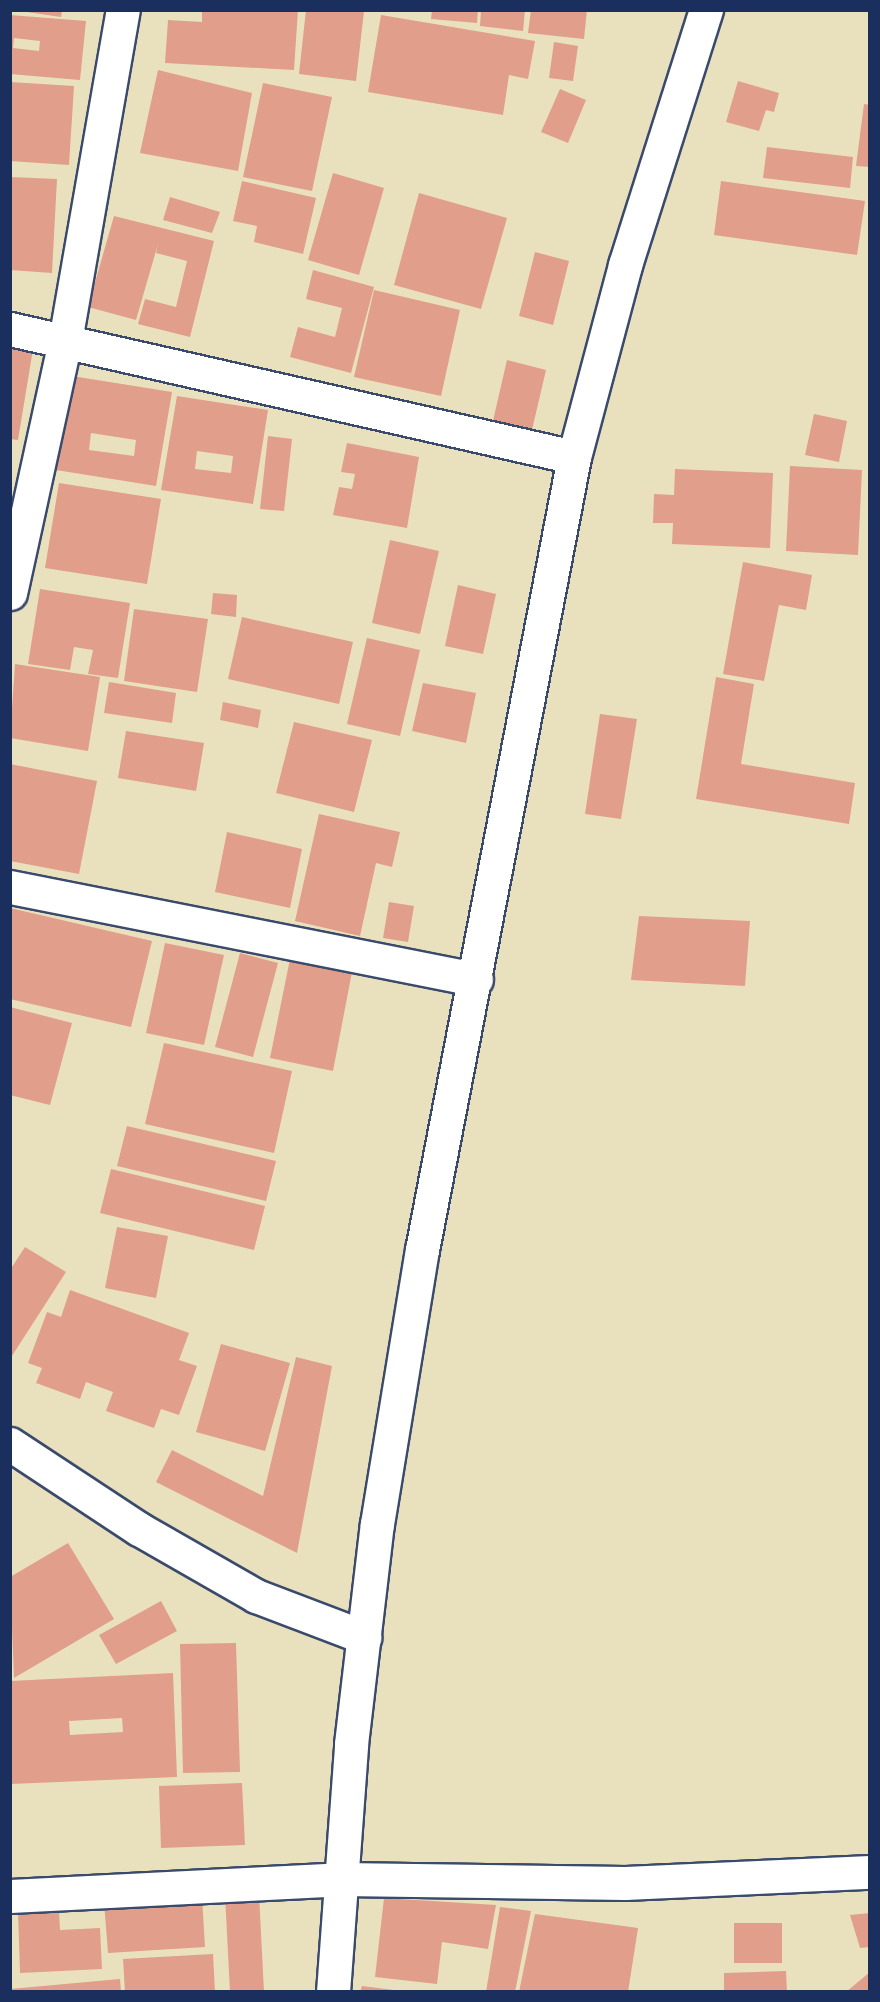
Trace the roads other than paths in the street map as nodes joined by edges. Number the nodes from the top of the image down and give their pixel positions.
1 (123, 10) edge
2 (706, 10) edge
3 (10, 329) edge
4 (65, 341) junction
5 (574, 457) junction
6 (10, 593) edge
7 (10, 887) edge
8 (476, 979) junction
9 (10, 1444) edge
10 (364, 1637) junction
11 (870, 1872) edge
12 (341, 1879) junction
13 (10, 1896) edge
14 (333, 1992) edge

1 - 4 street
2 - 5 street
3 - 4 street
4 - 5 street
4 - 6 street
5 - 8 street
7 - 8 street
8 - 10 street
9 - 10 street
10 - 12 street
11 - 12 street
12 - 13 street
12 - 14 street

